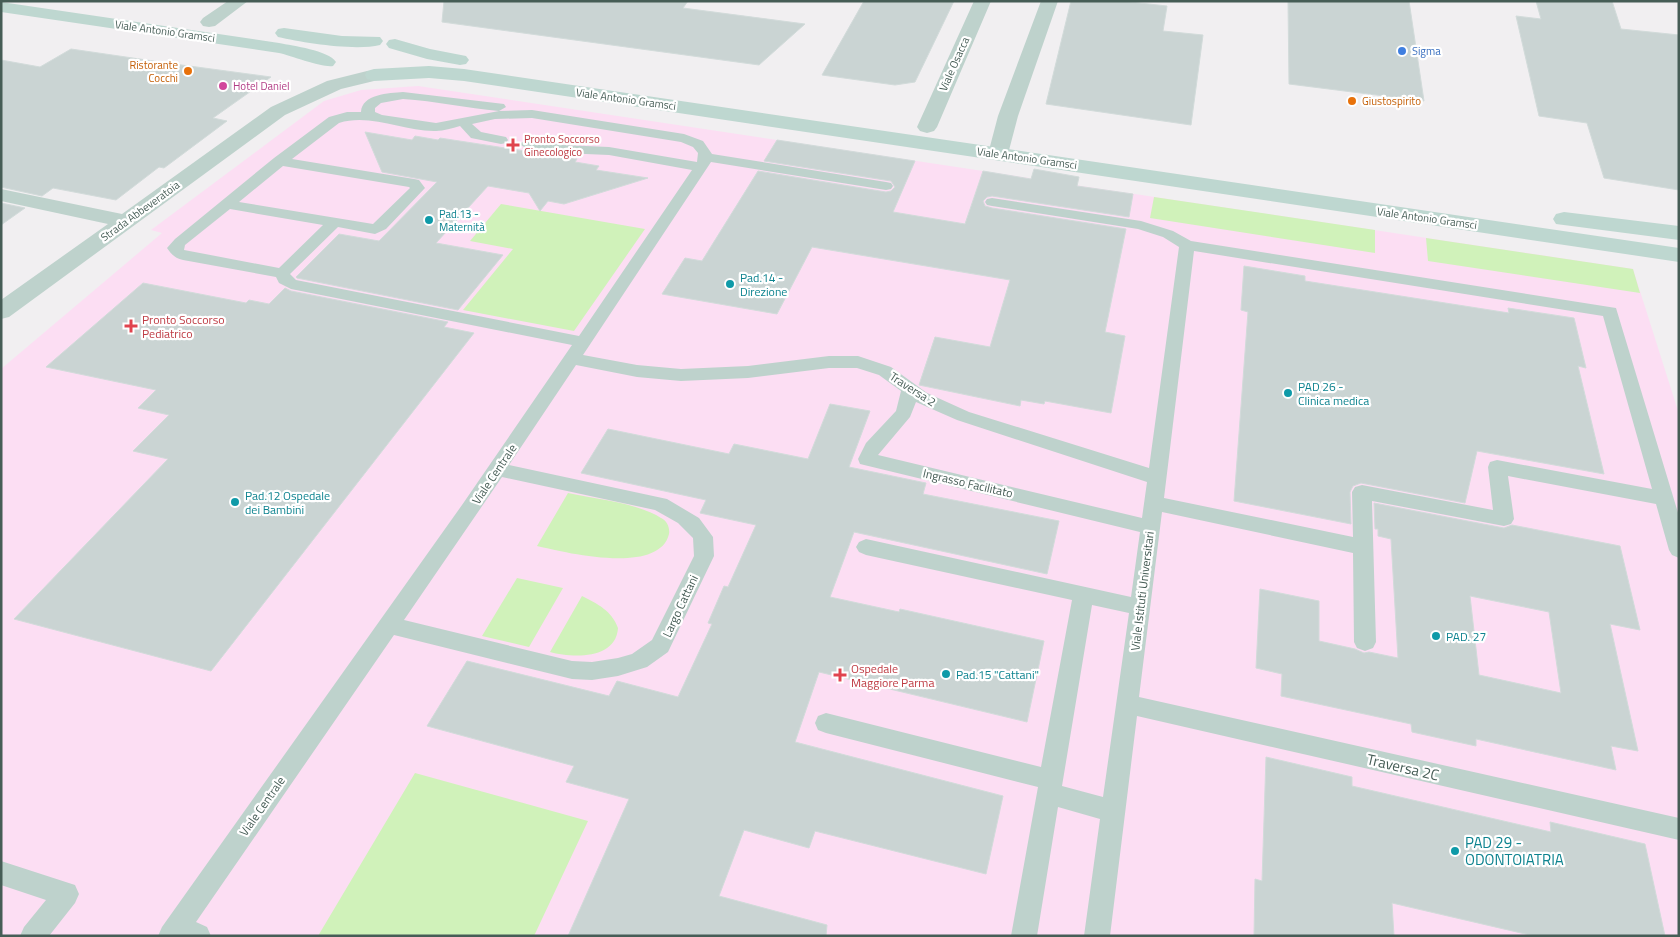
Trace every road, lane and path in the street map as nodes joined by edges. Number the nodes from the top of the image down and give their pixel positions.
1 (63, 1) edge
2 (240, 1) edge
3 (983, 1) edge
4 (1050, 1) edge
5 (1, 7) edge
6 (209, 22) junction
7 (374, 41) junction
8 (395, 44) junction
9 (327, 64) junction
10 (370, 76) junction
11 (278, 110) junction
12 (534, 115) junction
13 (380, 119) junction
14 (463, 122) junction
15 (927, 127) junction
16 (500, 140) dead end
17 (526, 144) dead end
18 (1000, 146) junction
19 (279, 161) junction
20 (703, 162) junction
21 (886, 186) dead end
22 (1, 195) edge
23 (992, 202) dead end
24 (226, 204) junction
25 (126, 221) junction
26 (334, 222) junction
27 (1187, 245) junction
28 (1678, 248) edge
29 (282, 272) junction
30 (7, 301) edge
31 (583, 342) junction
32 (572, 360) junction
33 (910, 389) junction
34 (497, 469) junction
35 (1157, 478) junction
36 (1664, 498) junction
37 (1153, 503) junction
38 (1150, 527) junction
39 (866, 547) dead end
40 (1363, 547) junction
41 (1679, 550) edge
42 (1083, 594) junction
43 (1140, 607) junction
44 (389, 625) junction
45 (1365, 642) dead end
46 (1127, 704) junction
47 (826, 723) dead end
48 (1050, 787) junction
49 (1113, 811) junction
50 (1679, 830) edge
51 (1, 873) edge
52 (66, 894) joint
53 (182, 934) edge
54 (33, 936) edge
55 (1024, 936) edge
56 (1097, 936) edge

1 - 6 main road, Viale Antonio Gramsci
2 - 6 street
3 - 15 street, Viale Osacca
4 - 18 street
5 - 9 main road, Viale Antonio Gramsci
6 - 7 main road, Viale Antonio Gramsci
7 - 8 main road, Viale Antonio Gramsci
7 - 9 main road, Viale Antonio Gramsci
8 - 10 main road, Viale Antonio Gramsci
8 - 15 main road, Viale Antonio Gramsci
9 - 10 main road, Viale Antonio Gramsci
9 - 11 street, Strada Abbeveratoia
10 - 11 street, Strada Abbeveratoia
10 - 18 main road, Viale Antonio Gramsci
11 - 25 street, Strada Abbeveratoia
12 - 13 lane
12 - 14 lane
12 - 20 lane
13 - 14 lane
13 - 19 lane
14 - 16 lane
15 - 18 main road, Viale Antonio Gramsci
17 - 20 lane
18 - 28 main road, Viale Antonio Gramsci
19 - 24 lane
19 - 26 lane
20 - 21 lane
20 - 31 lane, Viale Centrale
22 - 25 street
23 - 27 lane
24 - 26 lane
24 - 29 lane
25 - 30 street, Strada Abbeveratoia
26 - 29 lane
27 - 35 lane, Viale Istituti Universitari
27 - 36 lane
29 - 31 lane
31 - 32 lane, Viale Centrale
32 - 33 lane, Traversa 2
32 - 34 lane, Viale Centrale
33 - 35 lane, Traversa 2
33 - 38 lane, Ingrasso Facilitato
34 - 44 lane, Viale Centrale
34 - 44 lane, Largo Cattani
35 - 37 lane, Viale Istituti Universitari
36 - 40 lane
36 - 41 lane
37 - 38 lane, Viale Istituti Universitari
37 - 40 lane
38 - 43 lane, Viale Istituti Universitari
39 - 42 lane
40 - 45 lane
42 - 43 lane
42 - 48 lane
43 - 46 lane, Viale Istituti Universitari
44 - 53 lane, Viale Centrale
46 - 49 lane, Viale Istituti Universitari
46 - 50 lane, Traversa 2C
47 - 48 lane
48 - 49 lane
48 - 55 lane
49 - 56 lane, Viale Istituti Universitari
51 - 52 lane
52 - 54 lane

